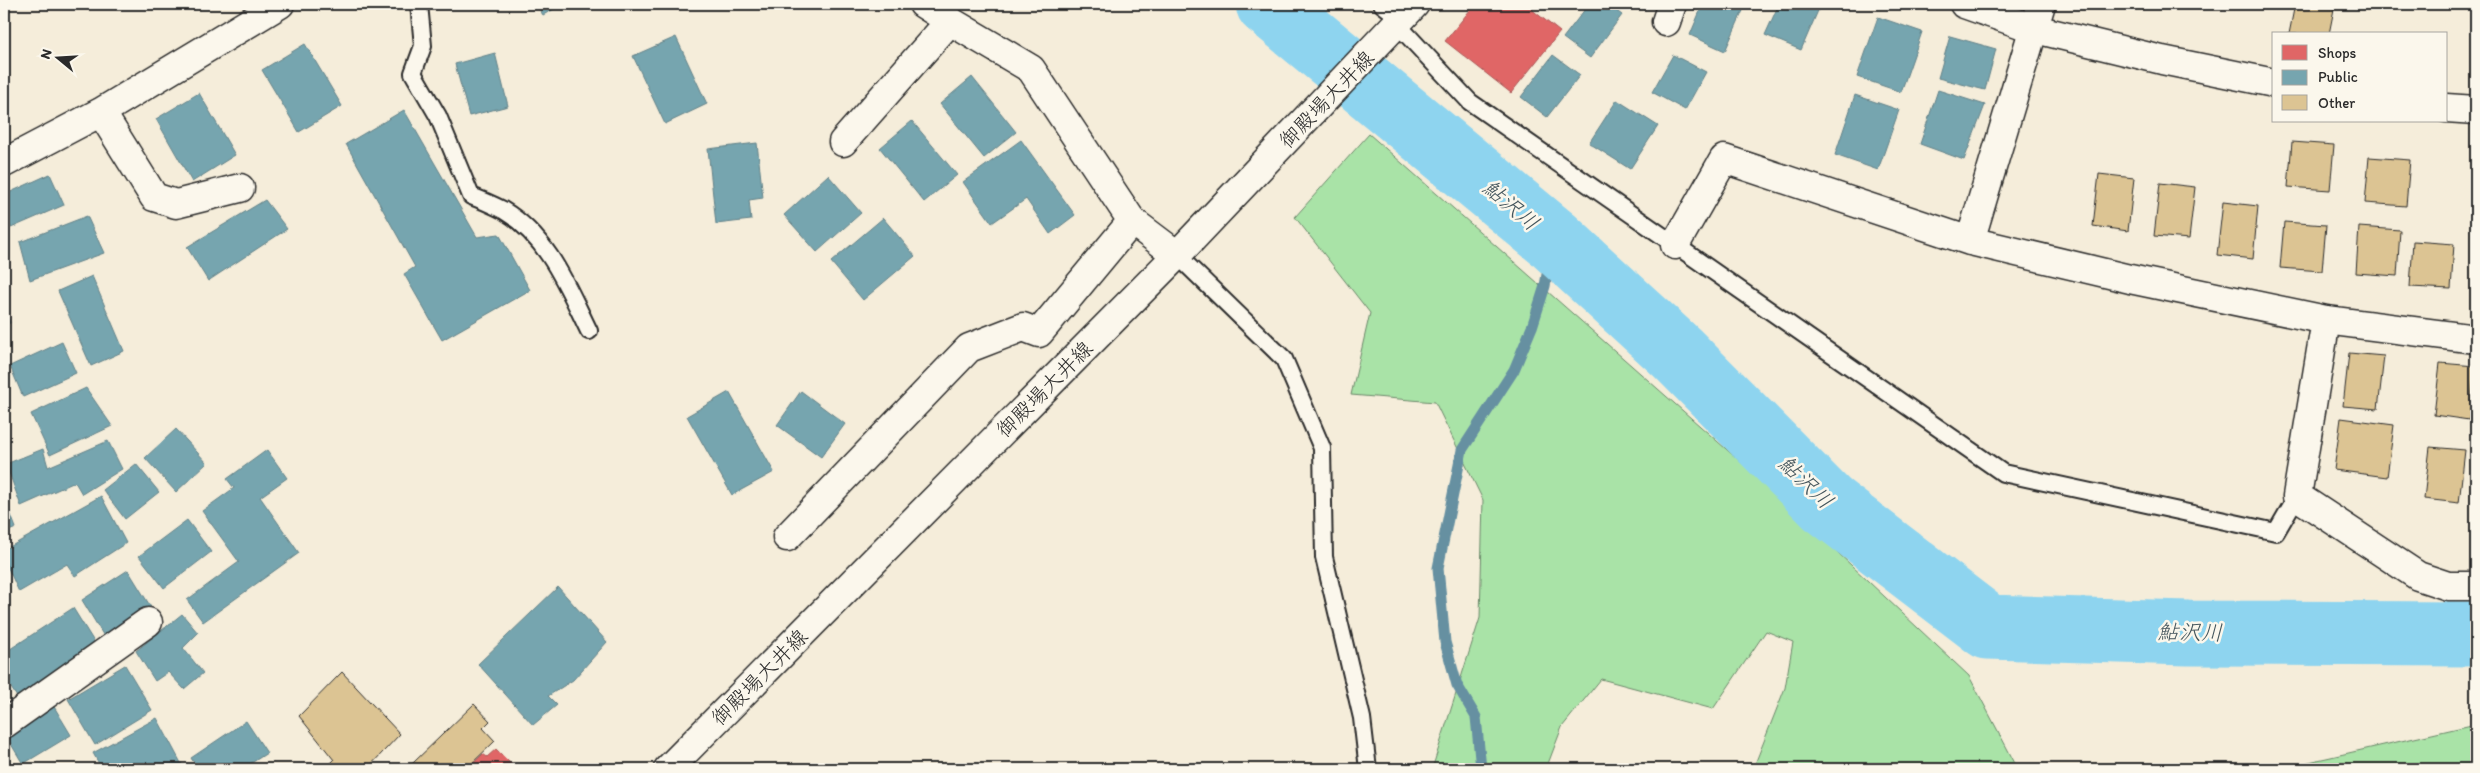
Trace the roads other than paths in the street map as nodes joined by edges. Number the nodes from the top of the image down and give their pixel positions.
1 (280, 4) edge
2 (419, 4) edge
3 (923, 4) edge
4 (1964, 4) edge
5 (1399, 13) edge
6 (2038, 16) edge
7 (950, 21) junction
8 (2272, 82) edge
9 (2448, 108) edge
10 (2476, 110) edge
11 (101, 112) junction
12 (843, 142) dead end
13 (4, 163) edge
14 (240, 188) dead end
15 (1132, 221) junction
16 (1970, 241) junction
17 (1675, 245) junction
18 (1177, 255) junction
19 (2326, 320) junction
20 (590, 331) dead end
21 (2476, 339) edge
22 (2297, 496) junction
23 (787, 537) dead end
24 (2476, 586) edge
25 (148, 622) dead end
26 (4, 724) edge
27 (668, 769) edge
28 (1368, 769) edge

1 - 11 street
2 - 20 lane
3 - 7 street
4 - 6 street
5 - 17 lane
5 - 18 street, 御殿場大井線
6 - 8 street
6 - 16 street
7 - 12 street
7 - 15 street
9 - 10 street
11 - 13 street
11 - 14 street
15 - 18 street
15 - 23 street
16 - 17 street
16 - 19 street
17 - 22 lane
18 - 27 street, 御殿場大井線
18 - 28 lane
19 - 21 street
19 - 22 street
22 - 24 street
25 - 26 street

